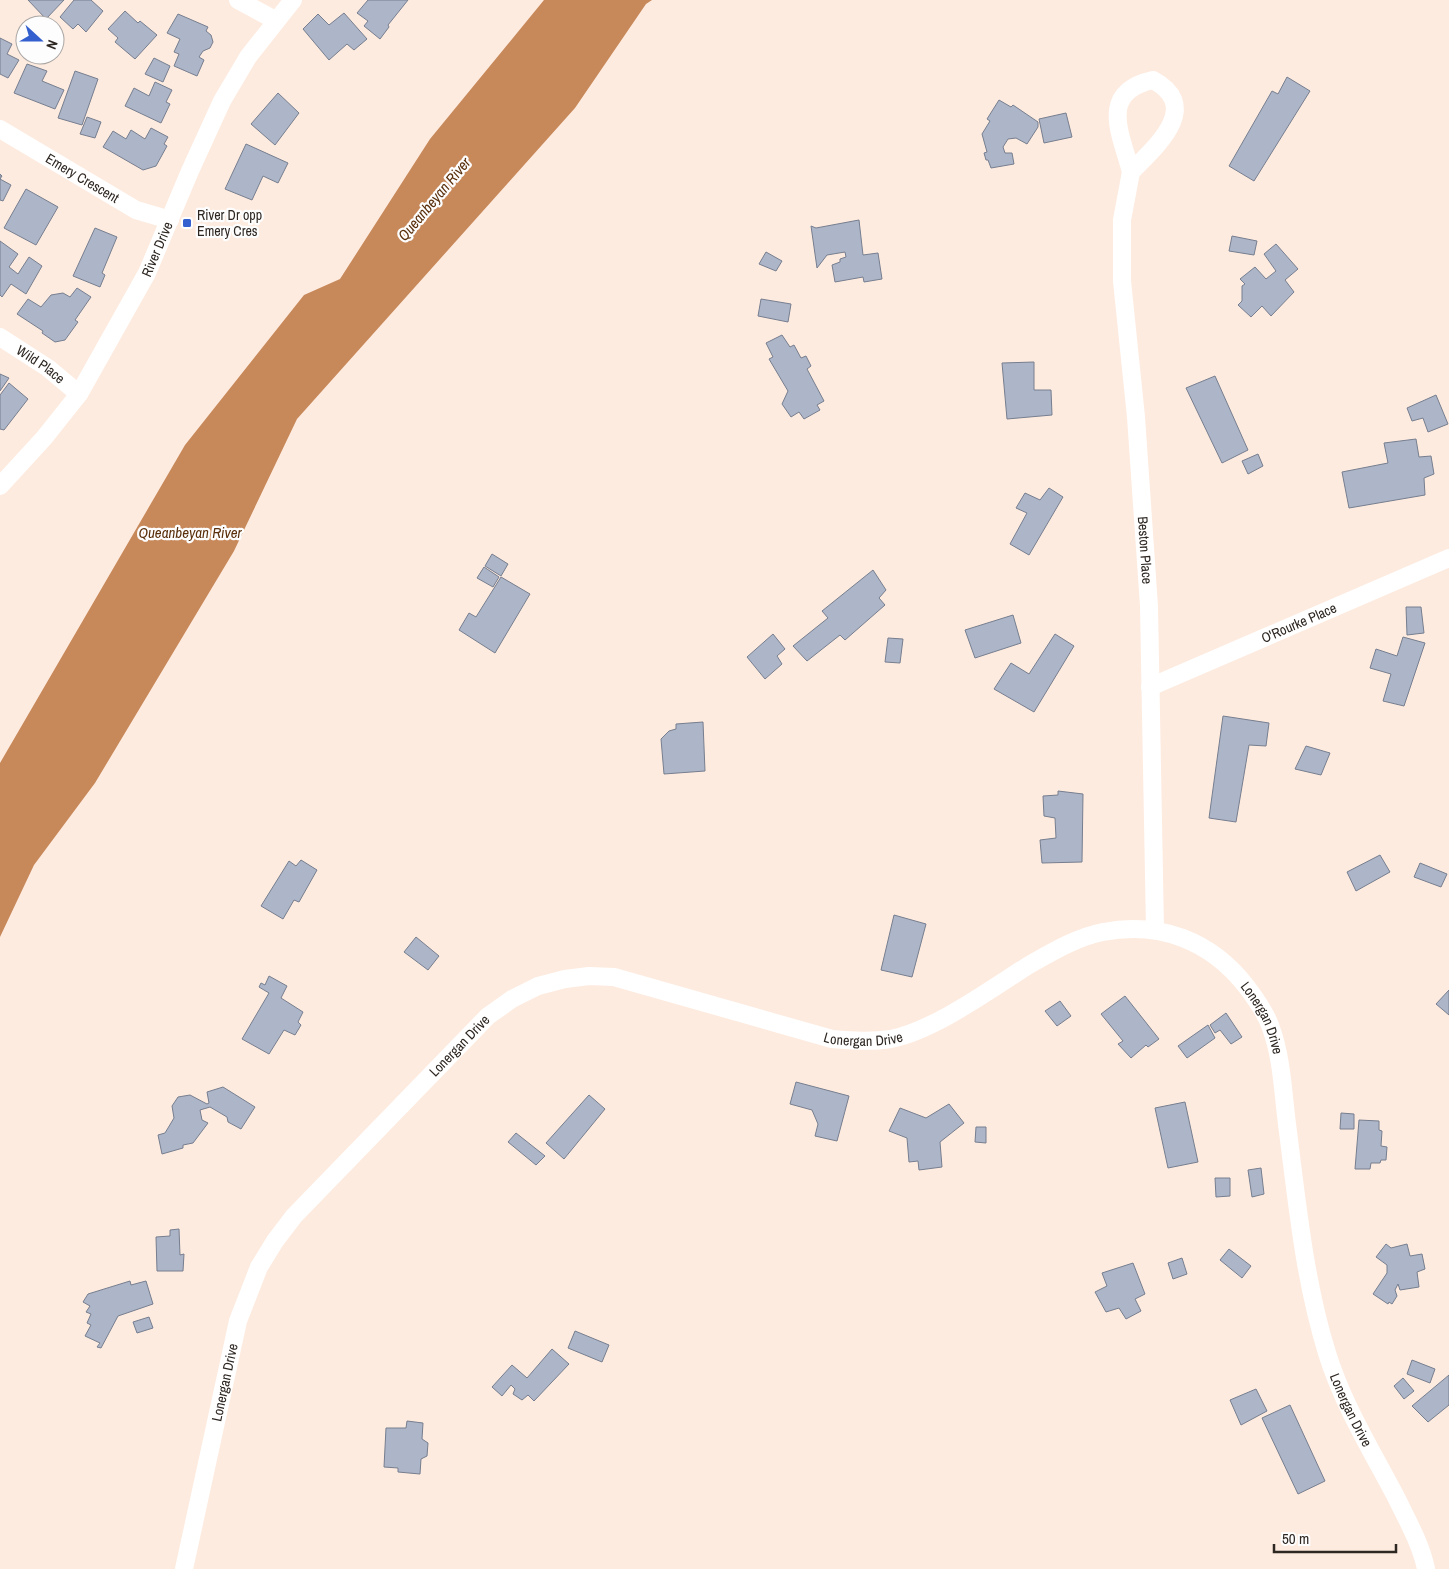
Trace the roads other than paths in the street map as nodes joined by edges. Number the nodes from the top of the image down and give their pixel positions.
1 (238, 0) edge
2 (293, 0) edge
3 (275, 20) junction
4 (0, 129) edge
5 (1132, 172) junction
6 (170, 220) junction
7 (0, 337) edge
8 (79, 394) junction
9 (0, 486) edge
10 (1449, 558) edge
11 (1150, 687) junction
12 (1155, 929) junction
13 (184, 1569) edge
14 (1426, 1569) edge

1 - 3 street
2 - 3 street, River Drive
3 - 6 street, River Drive
4 - 6 street, Emery Crescent
5 - 5 street, Beston Place
5 - 11 street, Beston Place
6 - 8 street, River Drive
7 - 8 street, Wild Place
8 - 9 street, River Drive
10 - 11 street, O'Rourke Place
11 - 12 street, Beston Place
12 - 13 street, Lonergan Drive
12 - 14 street, Lonergan Drive

